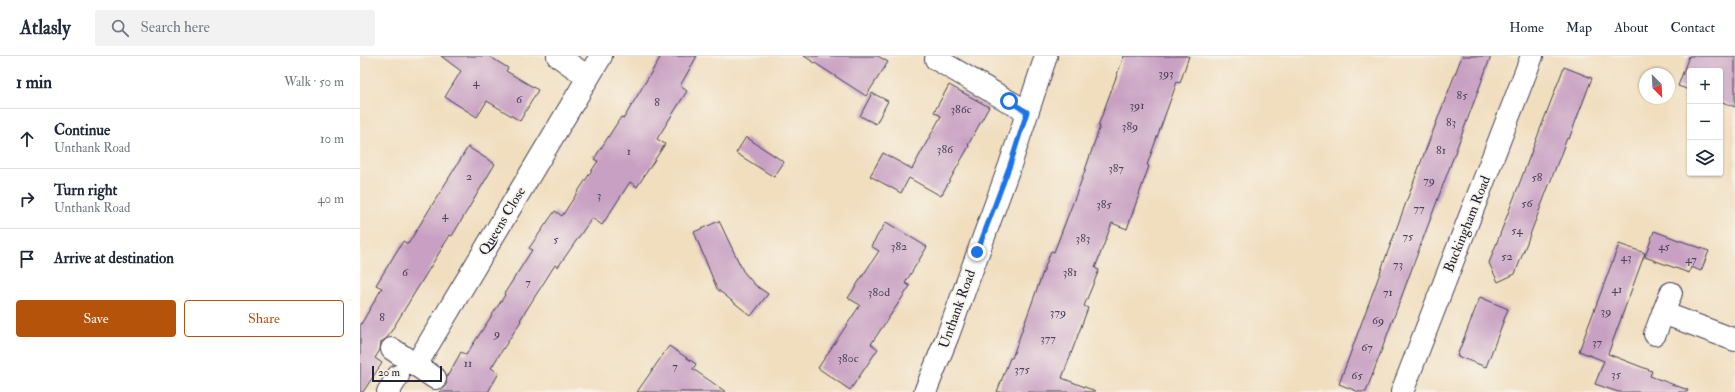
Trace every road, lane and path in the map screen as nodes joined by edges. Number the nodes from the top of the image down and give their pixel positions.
1 (558, 56) edge
2 (601, 56) edge
3 (1046, 56) edge
4 (1532, 56) edge
5 (936, 58) dead end
6 (588, 76) junction
7 (1027, 112) junction
8 (1655, 334) dead end
9 (1735, 340) edge
10 (392, 349) dead end
11 (401, 378) edge
12 (435, 378) dead end
13 (925, 392) edge
14 (1402, 392) edge

1 - 6 street
2 - 6 street, Queens Close
3 - 7 street, Unthank Road
4 - 14 street, Buckingham Road
5 - 7 street
6 - 11 street, Queens Close
7 - 13 street, Unthank Road
8 - 9 street
10 - 11 street
11 - 12 street

